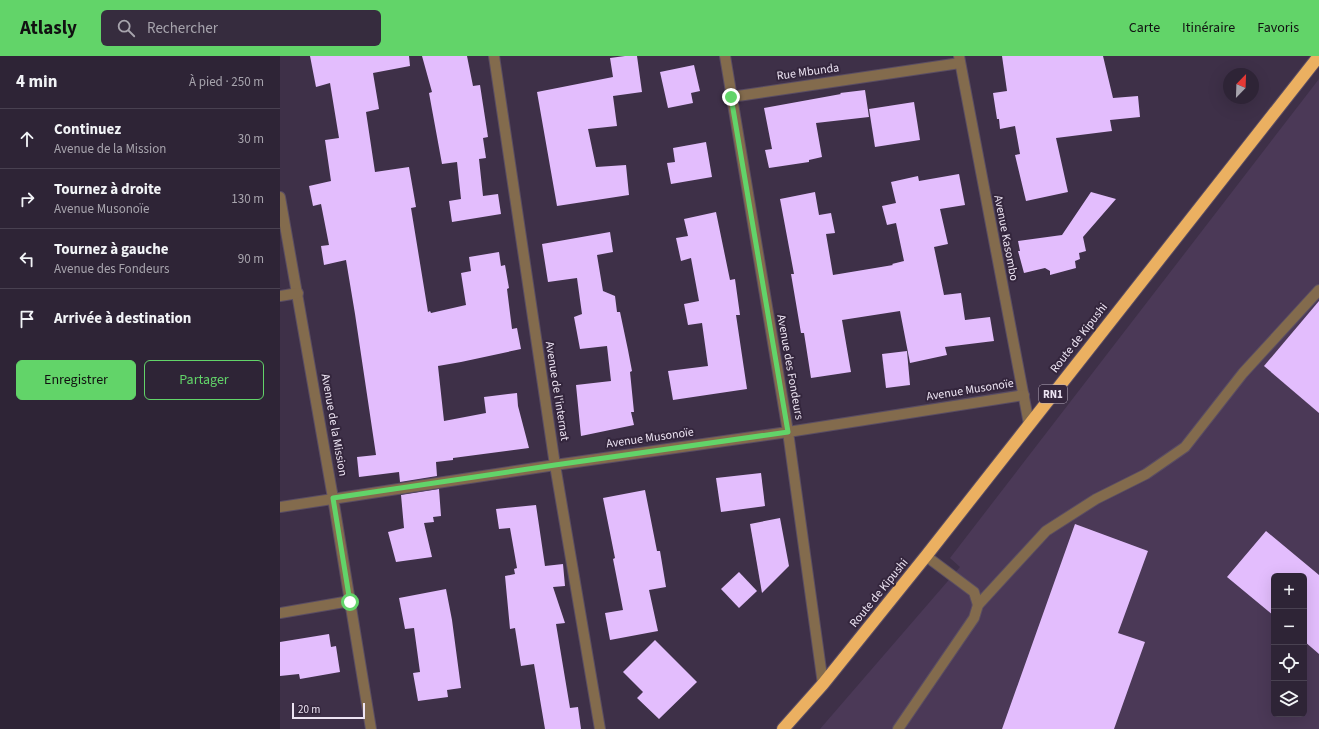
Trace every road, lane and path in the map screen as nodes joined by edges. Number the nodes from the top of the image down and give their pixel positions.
1 (494, 56) edge
2 (725, 56) edge
3 (1319, 56) edge
4 (960, 59) edge
5 (731, 97) junction
6 (280, 197) edge
7 (1319, 290) edge
8 (298, 293) junction
9 (280, 296) edge
10 (1024, 395) junction
11 (1029, 424) junction
12 (788, 432) junction
13 (555, 465) junction
14 (333, 498) junction
15 (280, 507) edge
16 (926, 556) junction
17 (350, 602) junction
18 (978, 605) junction
19 (280, 613) edge
20 (823, 684) junction
21 (371, 729) edge
22 (600, 729) edge
23 (783, 729) edge
24 (898, 729) edge

1 - 13 street, Avenue de l'internat
2 - 5 street, Avenue des Fondeurs
3 - 11 highway, Route de Kipushi / RN1
4 - 5 street, Rue Mbunda
4 - 10 street, Avenue Kasombo
5 - 12 street, Avenue des Fondeurs
6 - 8 street, Avenue de la Mission
7 - 18 street
8 - 9 street
8 - 14 street, Avenue de la Mission
10 - 11 street, Avenue Kasombo
10 - 12 street, Avenue Musonoïe
11 - 16 highway, Route de Kipushi / RN1
12 - 13 street, Avenue Musonoïe
12 - 20 street, Avenue des Fondeurs
13 - 14 street, Avenue Musonoïe
13 - 22 street, Avenue de l'internat
14 - 15 street, Avenue Musonoïe
14 - 17 street, Avenue de la Mission
16 - 18 street
16 - 20 highway, Route de Kipushi / RN1
17 - 19 street
17 - 21 street, Avenue de la Mission
18 - 24 street
20 - 23 highway, Route de Kipushi / RN1

